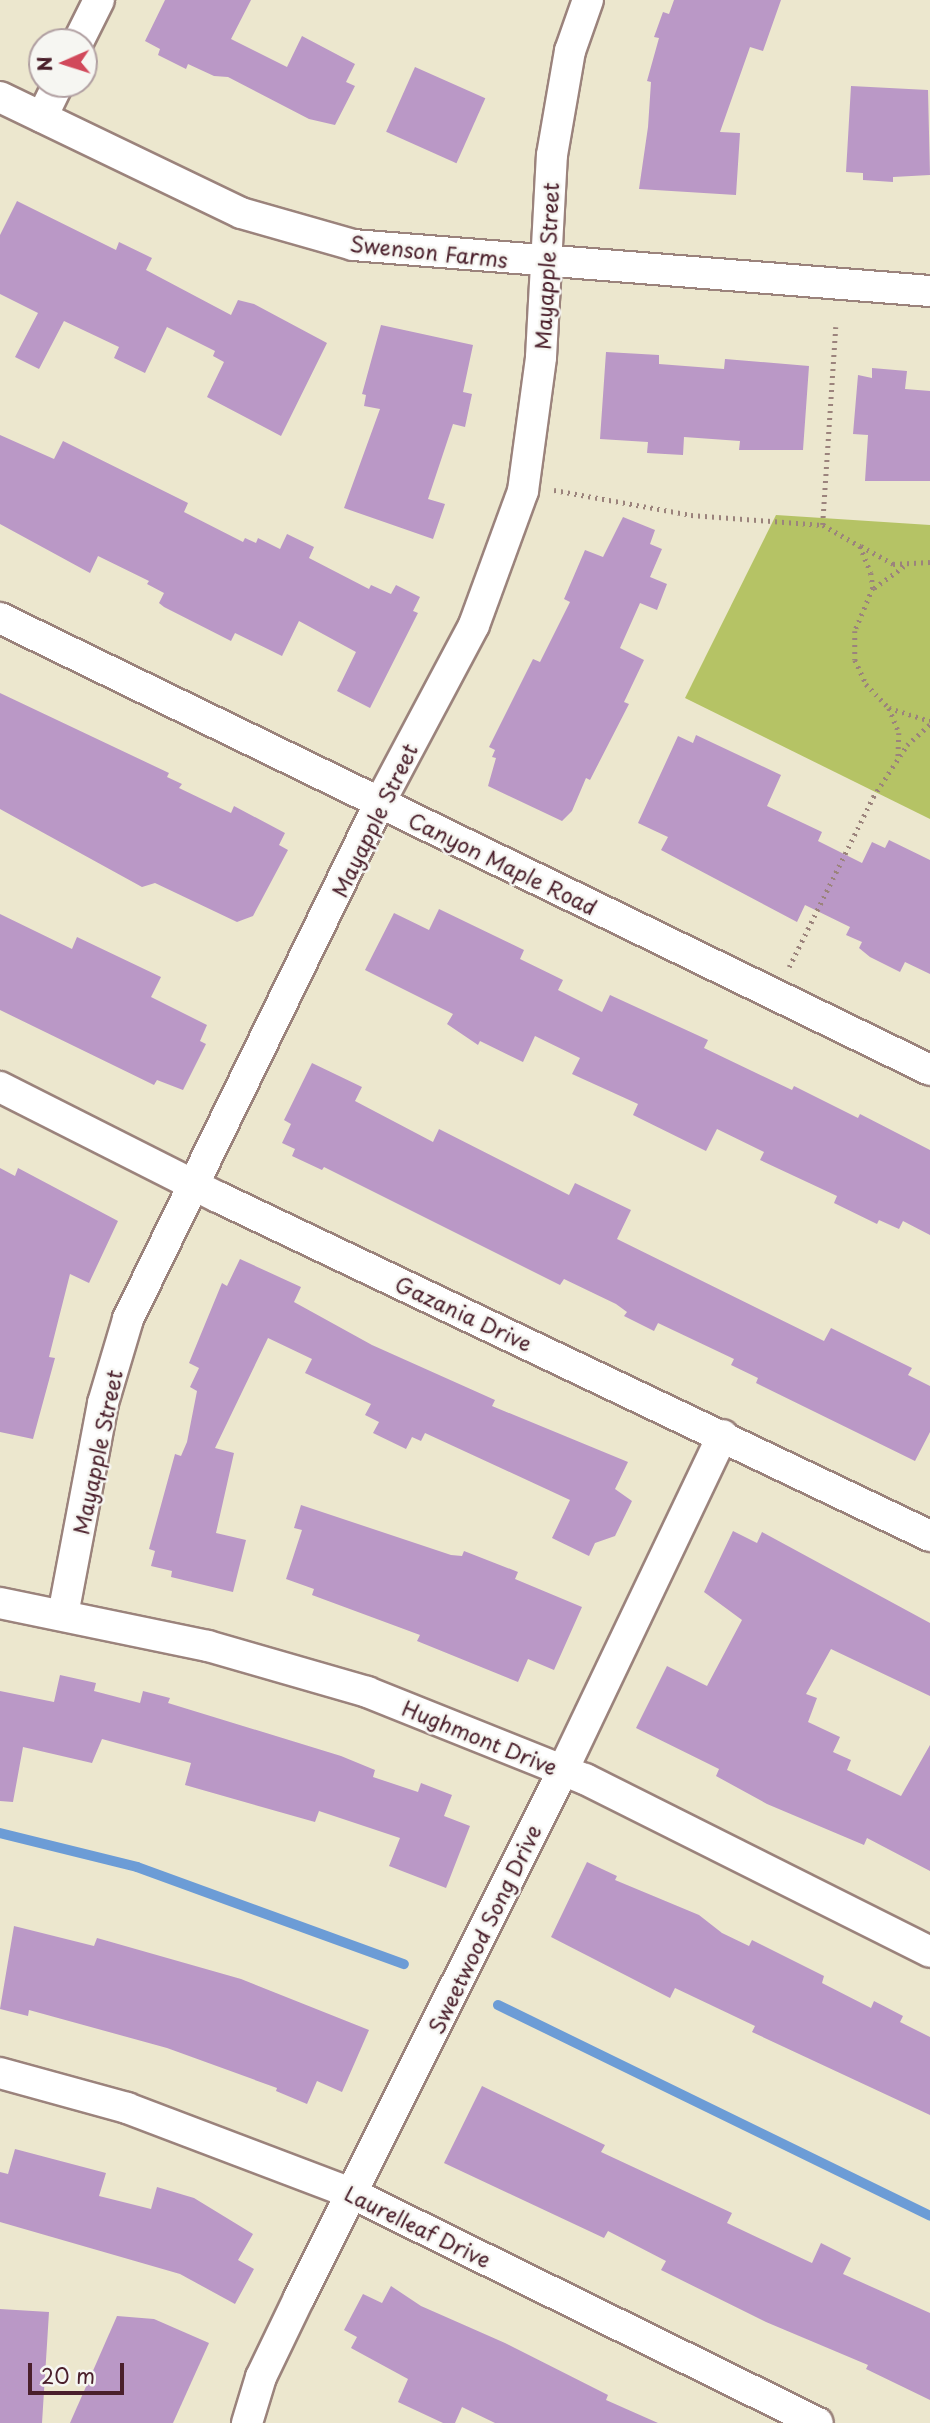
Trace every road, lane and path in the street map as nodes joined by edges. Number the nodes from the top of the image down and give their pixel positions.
1 (99, 0) edge
2 (589, 0) edge
3 (85, 28) edge
4 (0, 97) edge
5 (51, 98) edge
6 (42, 117) junction
7 (545, 262) junction
8 (930, 290) edge
9 (836, 327) dead end
10 (553, 490) dead end
11 (823, 525) junction
12 (860, 546) junction
13 (930, 562) edge
14 (911, 564) junction
15 (873, 588) junction
16 (0, 618) edge
17 (889, 708) junction
18 (930, 722) edge
19 (898, 758) junction
20 (380, 802) junction
21 (789, 967) dead end
22 (930, 1070) edge
23 (0, 1087) edge
24 (194, 1184) junction
25 (723, 1435) junction
26 (930, 1536) edge
27 (0, 1604) edge
28 (63, 1615) junction
29 (563, 1770) junction
30 (930, 1952) edge
31 (0, 2073) edge
32 (354, 2194) junction
33 (247, 2423) edge
34 (818, 2423) edge

1 - 3 street
2 - 7 street, Mayapple Street
4 - 6 street, Swenson Farms
5 - 6 street
6 - 7 street, Swenson Farms
7 - 8 street, Swenson Farms
7 - 20 street, Mayapple Street
9 - 11 path
10 - 11 path
11 - 12 path
12 - 14 path
12 - 15 path
13 - 14 path
14 - 15 path
15 - 17 path
16 - 20 street, Canyon Maple Road
17 - 18 path
17 - 19 path
18 - 19 path
19 - 21 path
20 - 22 street, Canyon Maple Road
20 - 24 street, Mayapple Street
23 - 24 street, Gazania Drive
24 - 25 street, Gazania Drive
24 - 28 street, Mayapple Street
25 - 26 street, Gazania Drive
25 - 29 street, Sweetwood Song Drive
27 - 28 street, Hughmont Drive
28 - 29 street, Hughmont Drive
29 - 30 street, Hughmont Drive
29 - 32 street, Sweetwood Song Drive
31 - 32 street, Laurelleaf Drive
32 - 33 street, Sweetwood Song Drive
32 - 34 street, Laurelleaf Drive

